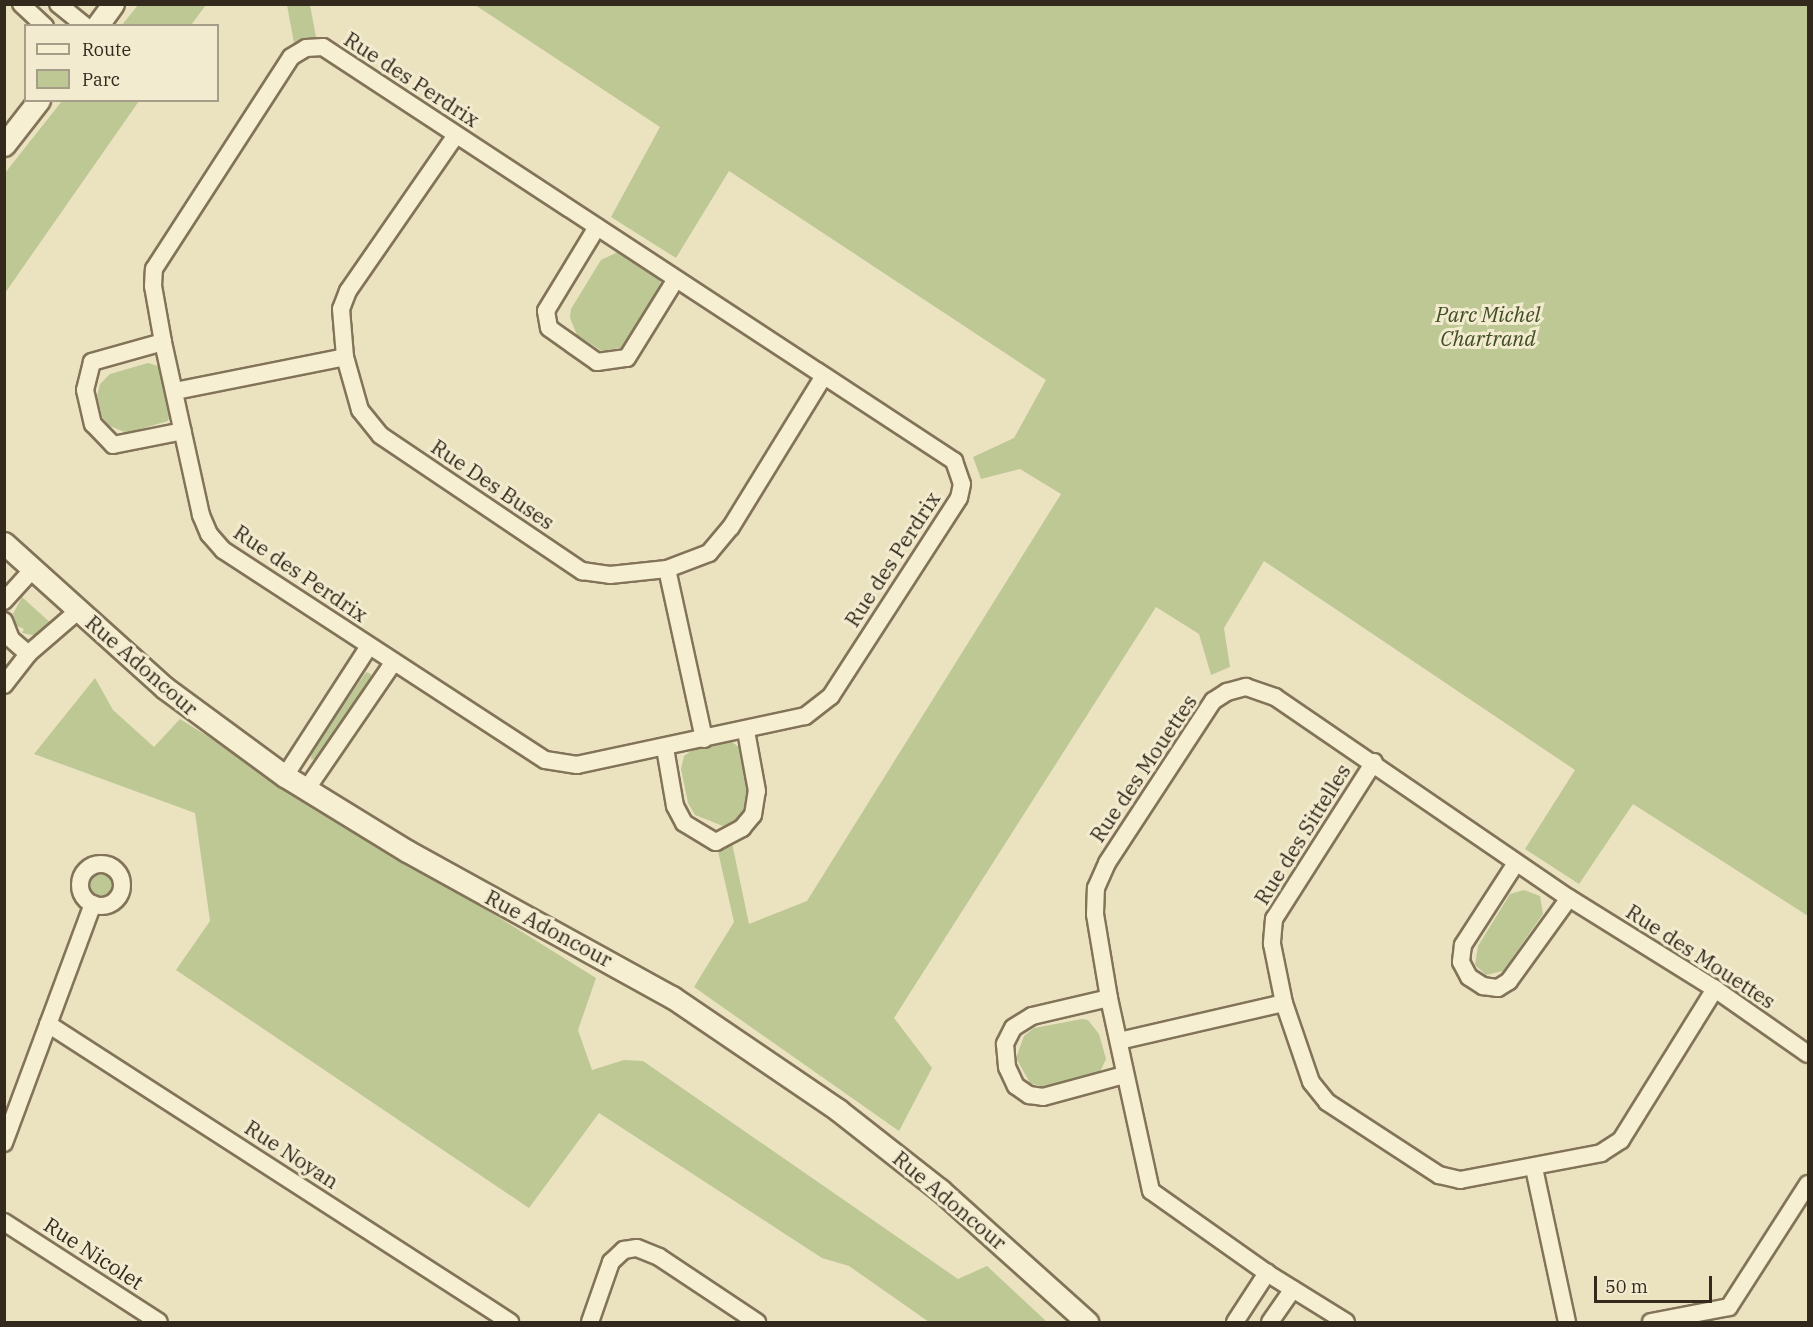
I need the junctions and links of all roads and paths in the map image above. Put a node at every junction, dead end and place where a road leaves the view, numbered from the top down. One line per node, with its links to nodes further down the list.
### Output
1 (21, 4): 4 (street)
2 (58, 4): 5 (street)
3 (113, 4): 6 (street)
4 (43, 24)
5 (83, 24)
6 (98, 24)
7 (37, 102): 9 (street)
8 (456, 135): 10 (street, Rue des Perdrix); 12 (street, Rue des Perdrix); 13 (street, Rue Des Buses)
9 (4, 145)
10 (597, 227): 11 (street, Rue des Perdrix); 11 (street)
11 (676, 279): 14 (street, Rue des Perdrix)
12 (163, 342): 15 (street, Rue des Perdrix); 16 (street)
13 (345, 357): 15 (street); 19 (street, Rue Des Buses)
14 (824, 376): 19 (street, Rue Des Buses); 27 (street, Rue des Perdrix)
15 (175, 392): 16 (street, Rue des Perdrix)
16 (183, 431): 23 (street, Rue des Perdrix)
17 (4, 543): 18 (street, Rue Adoncour)
18 (33, 569): 20 (street); 21 (street, Rue Adoncour)
19 (667, 569): 28 (street)
20 (4, 601)
21 (79, 610): 24 (street); 31 (street, Rue Adoncour)
22 (6, 630): 24 (street)
23 (369, 646): 25 (street, Rue des Perdrix); 31 (street, Rue des Perdrix)
24 (28, 654): 26 (street)
25 (393, 663): 29 (street, Rue des Perdrix); 32 (street)
26 (4, 686)
27 (746, 730): 28 (street, Rue des Perdrix); 29 (street)
28 (704, 739): 29 (street, Rue des Perdrix)
29 (664, 748)
30 (1374, 762): 33 (street, Rue des Mouettes); 37 (street, Rue des Mouettes); 38 (street, Rue des Sittelles)
31 (285, 776): 32 (street, Rue Adoncour)
32 (306, 790): 53 (street, Rue Adoncour)
33 (1516, 863): 34 (street, Rue des Mouettes); 34 (street)
34 (1569, 898): 36 (street, Rue des Mouettes)
35 (93, 904): 39 (street)
36 (1715, 989): 41 (street, Rue des Mouettes); 44 (street, Rue des Sittelles)
37 (1109, 998): 40 (street, Rue des Mouettes); 42 (street)
38 (1284, 1003): 40 (street); 44 (street, Rue des Sittelles)
39 (48, 1024): 43 (street); 50 (street, Rue Noyan)
40 (1119, 1041): 42 (street, Rue des Mouettes)
41 (1809, 1054)
42 (1124, 1075): 47 (street, Rue des Mouettes)
43 (4, 1143)
44 (1534, 1168): 57 (street)
45 (1809, 1184): 58 (street)
46 (4, 1222): 49 (street, Rue Nicolet)
47 (1267, 1273): 48 (street, Rue des Mouettes); 54 (street)
48 (1293, 1289): 55 (street); 56 (street, Rue des Mouettes)
49 (159, 1323)
50 (510, 1323)
51 (590, 1323): 52 (street)
52 (757, 1323)
53 (1087, 1323)
54 (1235, 1323)
55 (1270, 1323)
56 (1346, 1323)
57 (1568, 1323)
58 (1651, 1323)

